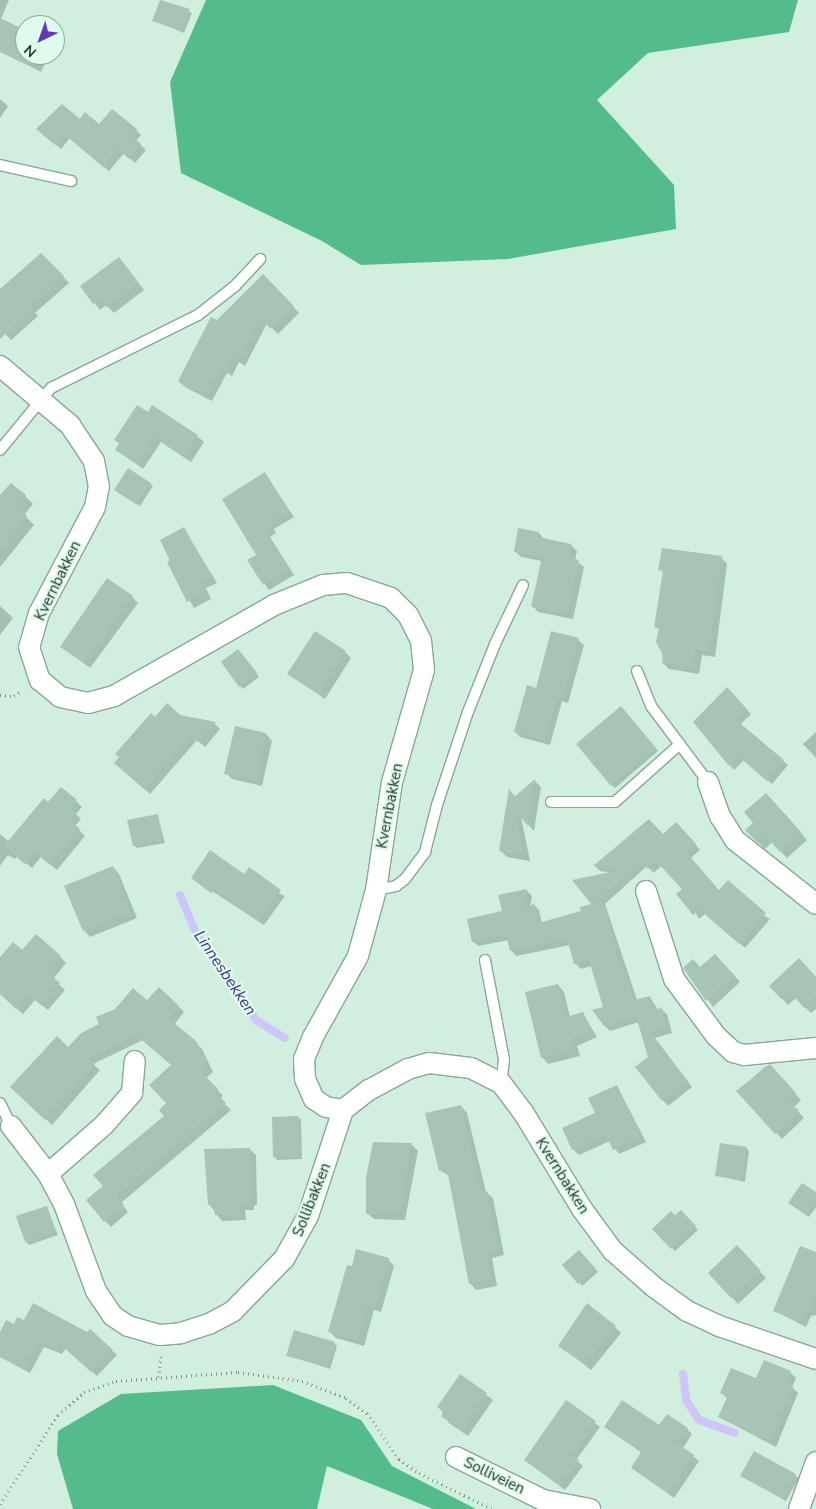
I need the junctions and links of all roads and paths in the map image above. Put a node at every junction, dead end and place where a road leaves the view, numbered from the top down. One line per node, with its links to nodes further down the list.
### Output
1 (0, 165): 2 (lane)
2 (71, 181)
3 (260, 259): 5 (lane)
4 (0, 366): 5 (street, Kvernbakken)
5 (42, 398): 6 (lane); 12 (street, Kvernbakken)
6 (0, 450)
7 (523, 585): 12 (lane)
8 (637, 671): 9 (lane)
9 (680, 744): 10 (lane); 11 (lane)
10 (708, 782): 14 (street)
11 (551, 802)
12 (376, 890): 20 (street, Kvernbakken)
13 (646, 891): 16 (street)
14 (816, 904)
15 (485, 960): 18 (lane)
16 (816, 1048)
17 (135, 1061): 22 (street)
18 (501, 1083): 20 (street, Kvernbakken); 23 (street, Kvernbakken)
19 (0, 1103): 21 (lane, Sollibakken)
20 (343, 1110): 22 (street, Sollibakken)
21 (11, 1126): 22 (street, Sollibakken)
22 (48, 1174)
23 (816, 1359)
24 (456, 1457): 28 (street, Solliveien)
25 (816, 1462): 29 (street)
26 (0, 1504): 27 (path)
27 (492, 1509)
28 (590, 1509)
29 (799, 1509)

